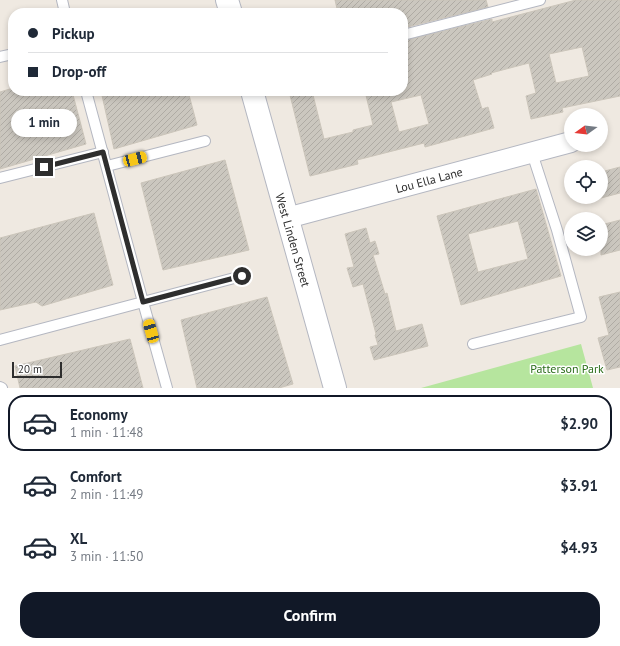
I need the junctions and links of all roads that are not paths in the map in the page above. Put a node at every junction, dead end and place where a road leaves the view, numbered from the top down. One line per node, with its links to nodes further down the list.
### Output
1 (540, 0): 2 (lane)
2 (408, 35)
3 (87, 96): 7 (lane)
4 (253, 96): 11 (street, West Linden Street)
5 (205, 141): 9 (lane)
6 (564, 144): 8 (street, Lou Ella Lane)
7 (103, 152): 9 (lane); 10 (lane)
8 (532, 153): 11 (street, Lou Ella Lane); 15 (lane)
9 (107, 166): 13 (lane)
10 (0, 178)
11 (286, 218): 17 (street, West Linden Street)
12 (242, 276): 13 (lane)
13 (143, 302): 14 (lane); 16 (lane)
14 (0, 340)
15 (473, 344)
16 (167, 388)
17 (335, 388)

